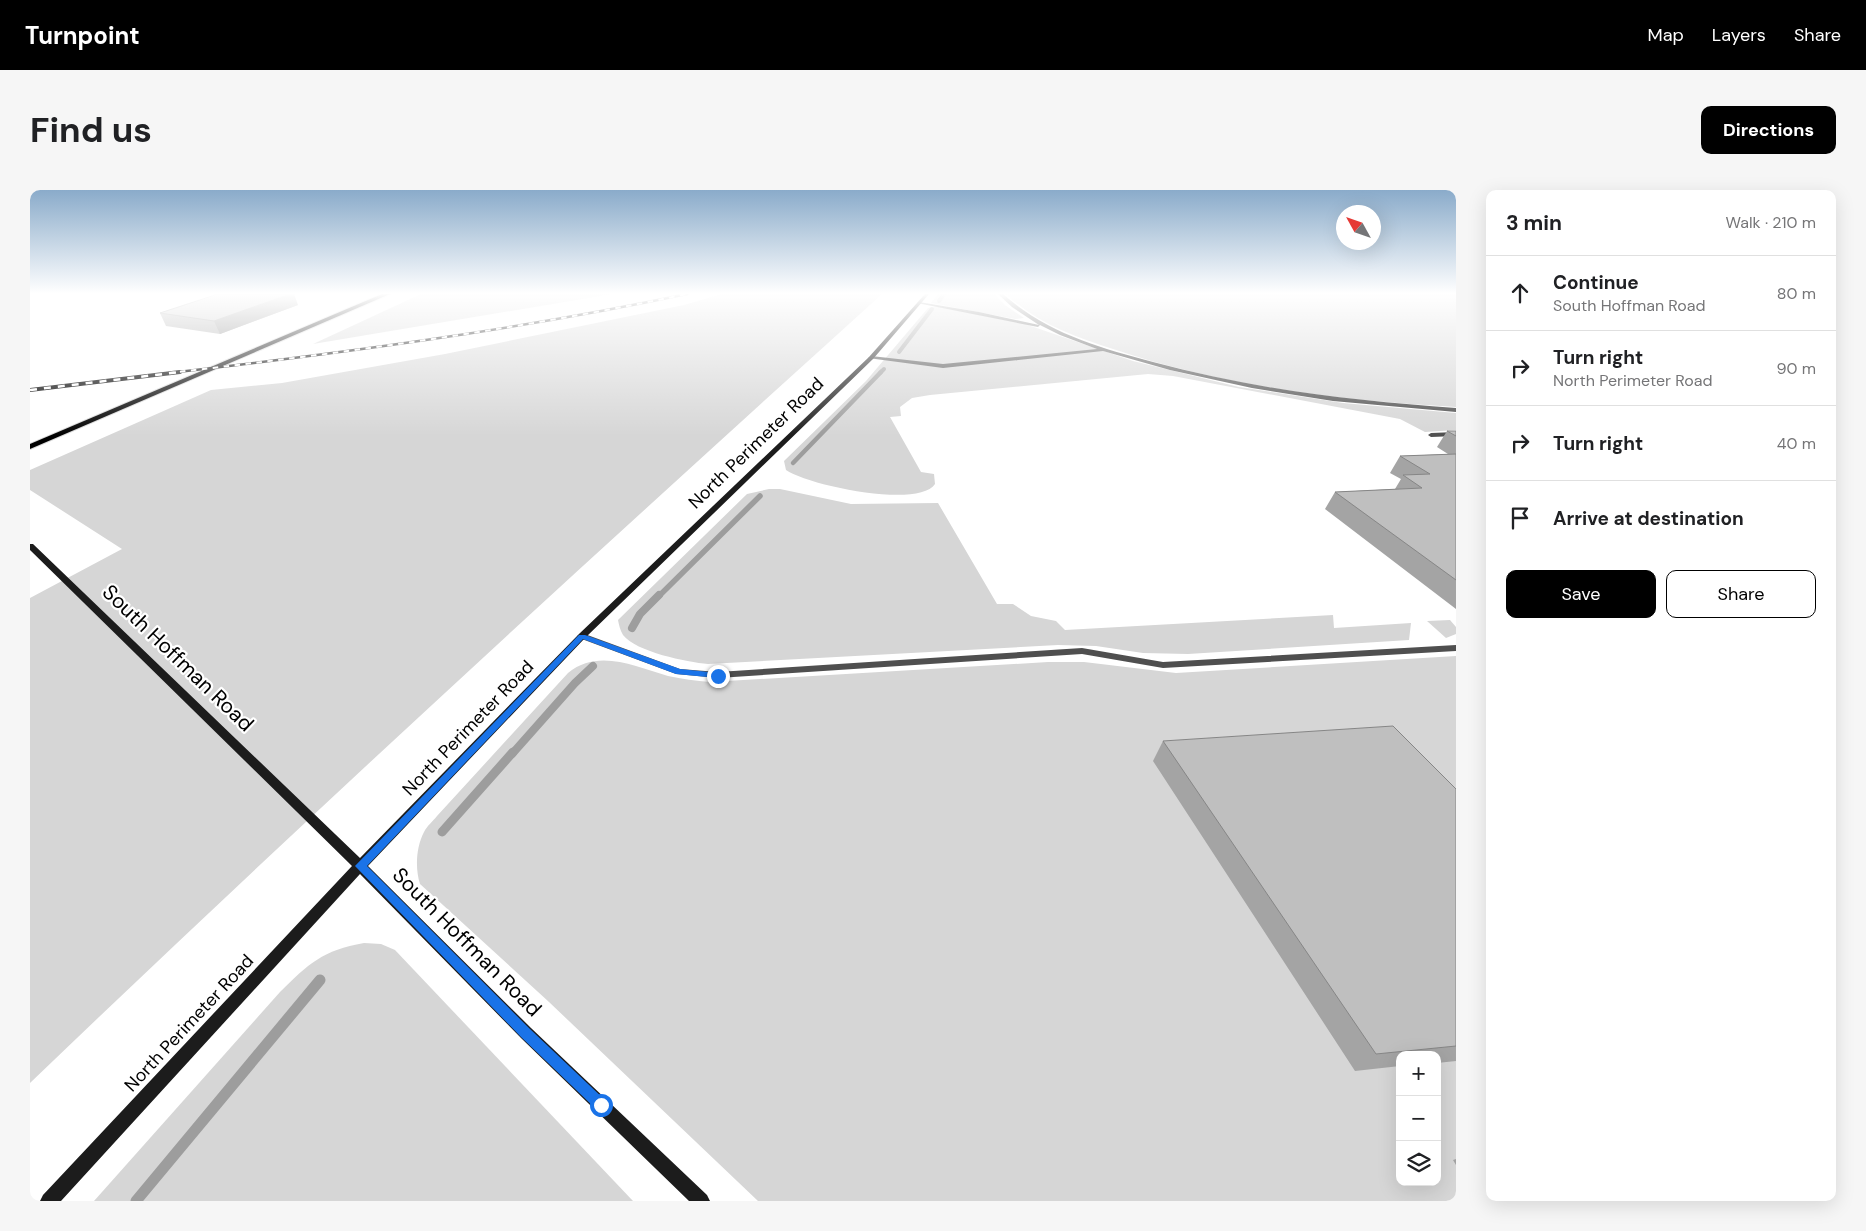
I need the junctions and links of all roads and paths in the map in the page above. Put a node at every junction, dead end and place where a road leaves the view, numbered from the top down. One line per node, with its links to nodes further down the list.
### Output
1 (277, 341): 9 (main road)
2 (886, 341): 5 (street, North Perimeter Road)
3 (1082, 341): 4 (lane)
4 (1106, 350): 5 (lane); 6 (lane)
5 (871, 358): 11 (street, North Perimeter Road)
6 (1456, 410)
7 (1456, 434): 8 (lane)
8 (1431, 435)
9 (30, 447)
10 (30, 546): 13 (street, South Hoffman Road)
11 (582, 636): 12 (lane); 13 (street, North Perimeter Road)
12 (1456, 648)
13 (360, 866): 14 (street, North Perimeter Road); 15 (street, South Hoffman Road)
14 (49, 1201)
15 (701, 1201)

